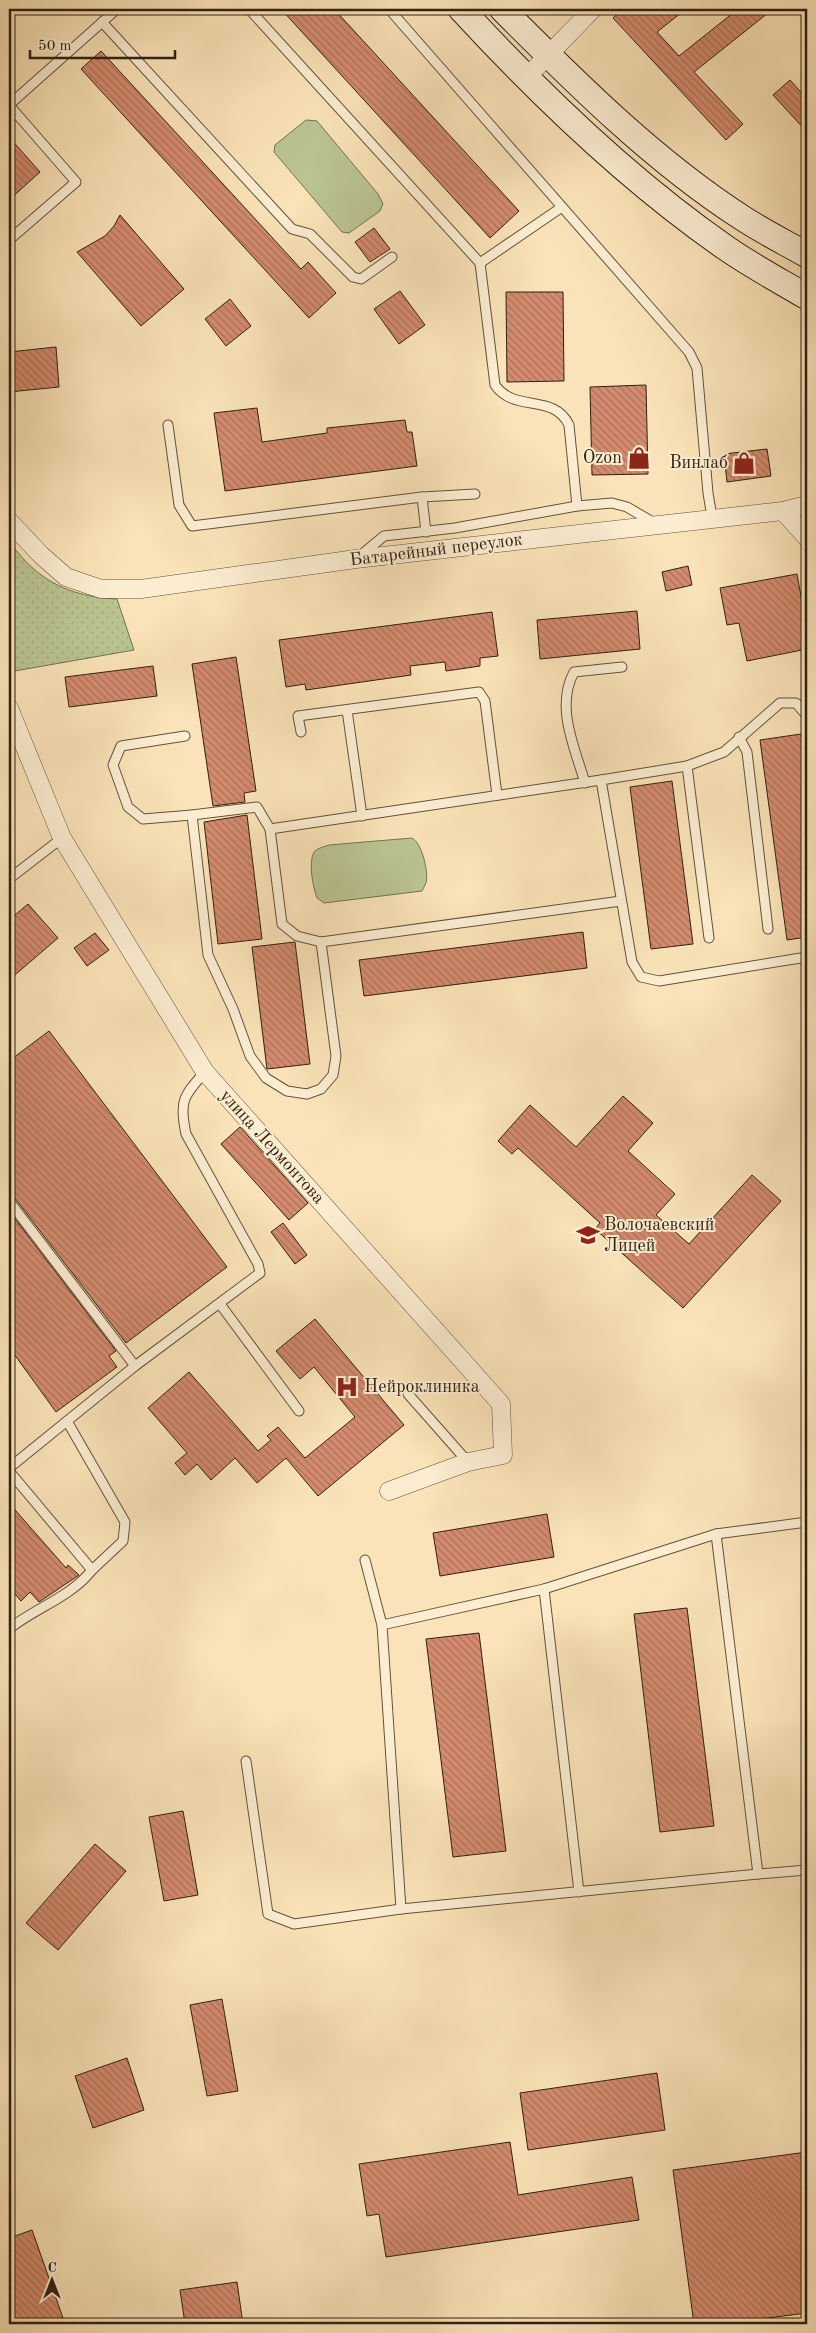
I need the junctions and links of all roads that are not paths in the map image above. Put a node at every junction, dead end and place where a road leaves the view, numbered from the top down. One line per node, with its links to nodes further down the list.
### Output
1 (117, 9): 7 (lane)
2 (249, 9): 15 (lane)
3 (389, 9): 11 (lane)
4 (460, 9): 9 (main road)
5 (502, 9): 8 (main road)
6 (593, 9): 8 (street)
7 (102, 22): 10 (lane); 14 (lane)
8 (549, 55): 9 (street); 13 (main road)
9 (526, 78): 16 (main road)
10 (9, 105): 12 (lane)
11 (562, 207): 15 (lane); 23 (lane)
12 (9, 240)
13 (807, 255)
14 (392, 257)
15 (480, 263): 21 (lane)
16 (807, 297)
17 (168, 425): 19 (lane)
18 (475, 494): 19 (lane)
19 (422, 496): 26 (lane)
20 (807, 505): 22 (street, Батарейный переулок)
21 (576, 506): 25 (lane); 26 (lane)
22 (782, 511): 23 (street, Батарейный переулок); 27 (street)
23 (712, 517): 25 (street, Батарейный переулок)
24 (9, 521): 28 (street, Батарейный переулок)
25 (656, 524): 28 (street, Батарейный переулок)
26 (426, 532): 28 (lane)
27 (807, 538)
28 (356, 559)
29 (622, 667): 38 (lane)
30 (9, 708): 43 (street, улица Лермонтова)
31 (347, 710): 33 (lane); 39 (lane); 41 (lane)
32 (807, 716): 35 (lane)
33 (300, 732)
34 (185, 736): 40 (lane)
35 (739, 737): 36 (lane); 46 (lane)
36 (687, 766): 37 (lane); 47 (lane)
37 (602, 780): 38 (lane); 45 (lane)
38 (585, 783): 39 (lane)
39 (497, 795): 41 (lane)
40 (192, 815): 42 (lane); 48 (lane)
41 (362, 816): 42 (lane)
42 (270, 829): 48 (lane)
43 (62, 838): 44 (lane); 50 (street, улица Лермонтова)
44 (9, 879)
45 (622, 901): 48 (lane); 49 (lane)
46 (768, 929)
47 (709, 938)
48 (321, 942)
49 (807, 957)
50 (205, 1072): 52 (lane); 57 (street, улица Лермонтова)
51 (9, 1201): 53 (lane)
52 (220, 1304): 53 (lane); 55 (lane)
53 (135, 1366): 56 (lane)
54 (408, 1394): 57 (lane)
55 (299, 1411)
56 (66, 1422): 58 (lane); 63 (lane)
57 (468, 1462): 59 (street, улица Лермонтова)
58 (9, 1470): 63 (lane)
59 (389, 1491)
60 (807, 1522): 61 (lane)
61 (716, 1534): 64 (lane); 69 (lane)
62 (365, 1560): 65 (lane)
63 (92, 1570): 66 (lane)
64 (544, 1589): 65 (lane); 70 (lane)
65 (382, 1625): 71 (lane)
66 (9, 1629)
67 (246, 1761): 71 (lane)
68 (807, 1870): 69 (lane)
69 (758, 1874): 70 (lane)
70 (579, 1892): 71 (lane)
71 (402, 1909)

